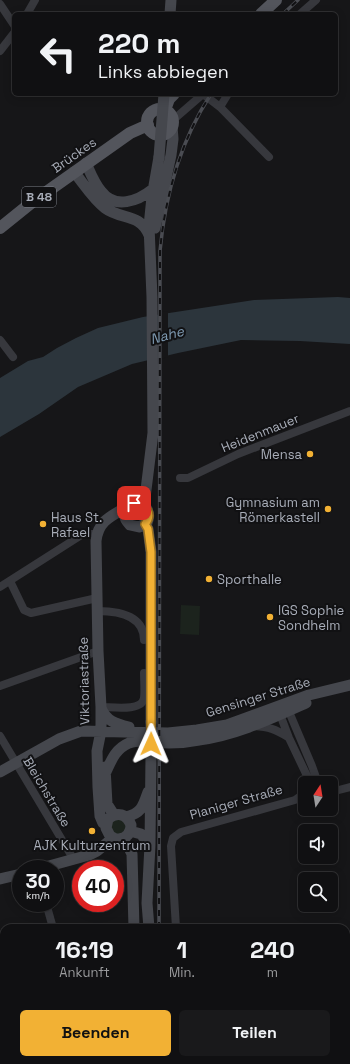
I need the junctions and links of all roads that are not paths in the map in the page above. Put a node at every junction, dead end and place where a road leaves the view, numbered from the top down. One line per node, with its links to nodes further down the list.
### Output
1 (35, 0): 6 (street)
2 (171, 0): 7 (street)
3 (276, 0): 8 (main road)
4 (316, 0): 9 (street)
5 (0, 4): 10 (street)
6 (27, 12)
7 (170, 12)
8 (263, 12)
9 (302, 12)
10 (12, 22)
11 (12, 35): 12 (street)
12 (0, 51)
13 (164, 96): 25 (street, bridge)
14 (172, 96): 19 (main road)
15 (201, 96): 20 (street)
16 (206, 96): 18 (street)
17 (227, 96): 18 (street)
18 (220, 107): 22 (street)
19 (165, 110): 20 (main road); 21 (main road)
20 (172, 123): 21 (main road); 27 (street)
21 (148, 125): 23 (main road, Brückes / B 48)
22 (269, 157)
23 (86, 163): 24 (main road, Brückes / B 48); 25 (street)
24 (74, 172): 26 (main road, Brückes / B 48); 27 (street)
25 (154, 189): 27 (street)
26 (0, 228)
27 (150, 237): 32 (street)
28 (0, 340): 29 (street)
29 (13, 358)
30 (350, 411): 31 (street, Heidenmauer)
31 (180, 478)
32 (136, 505): 33 (street); 33 (street); 34 (street)
33 (136, 525): 34 (street); 47 (street)
34 (99, 529): 35 (street); 37 (street, Viktoriastraße)
35 (10, 581): 36 (street); 37 (street)
36 (0, 587)
37 (97, 598): 38 (street, Viktoriastraße)
38 (97, 611): 39 (street); 40 (street, Viktoriastraße)
39 (144, 640)
40 (98, 651): 43 (street); 44 (street, Viktoriastraße)
41 (144, 673): 44 (street)
42 (350, 685): 45 (street, Gensinger Straße)
43 (0, 686)
44 (101, 707): 47 (street); 48 (street); 49 (street, Viktoriastraße)
45 (283, 709): 46 (street, Gensinger Straße); 47 (street, Gensinger Straße); 51 (street, Planiger Straße); 56 (street, Planiger Straße)
46 (251, 726): 51 (street); 54 (street, Gensinger Straße)
47 (152, 728): 49 (street, Gensinger Straße); 57 (street, bridge)
48 (81, 731): 49 (street, Viktoriastraße); 52 (street, Viktoriastraße)
49 (100, 731): 54 (street); 63 (street)
50 (0, 736): 52 (street, Bleichstraße)
51 (288, 738): 55 (street, Planiger Straße)
52 (16, 763): 53 (street, Viktoriastraße); 66 (street, Bleichstraße)
53 (0, 772)
54 (105, 774): 61 (street)
55 (308, 776)
56 (311, 776)
57 (151, 784): 62 (street); 65 (street)
58 (350, 787): 59 (street)
59 (338, 790)
60 (298, 798): 73 (street, Planiger Straße)
61 (114, 815): 62 (street); 63 (street)
62 (126, 817): 64 (street)
63 (106, 825): 64 (street)
64 (123, 836): 65 (street); 66 (street); 71 (street)
65 (150, 849): 72 (street)
66 (74, 860)
67 (12, 876): 68 (street)
68 (0, 879)
69 (49, 912): 70 (street)
70 (52, 924)
71 (134, 924)
72 (149, 924)
73 (176, 924)

